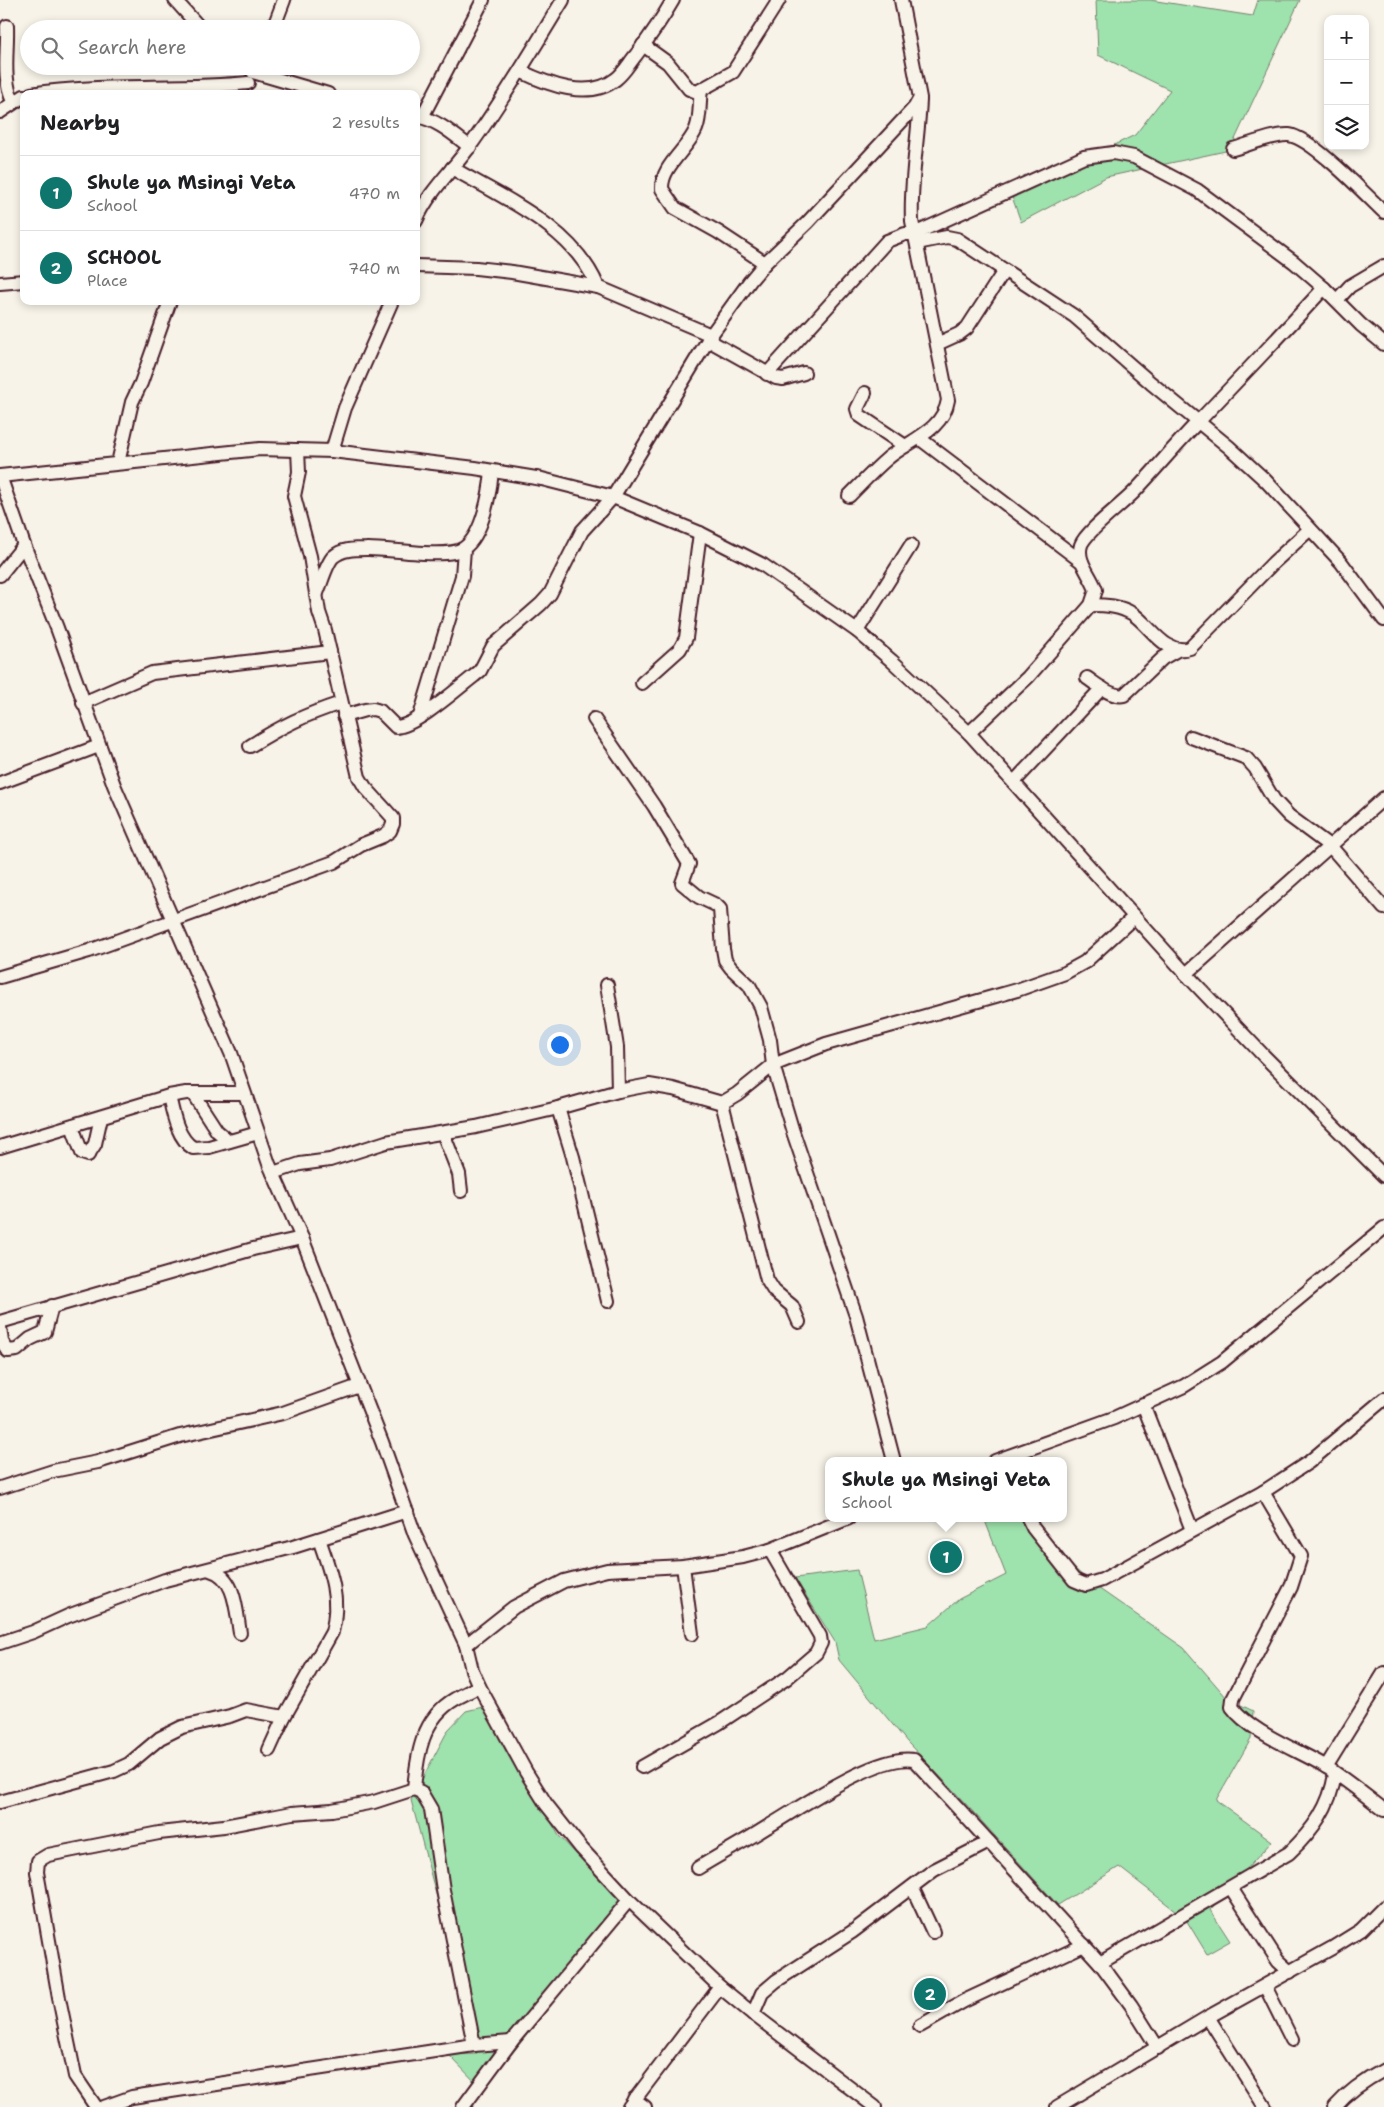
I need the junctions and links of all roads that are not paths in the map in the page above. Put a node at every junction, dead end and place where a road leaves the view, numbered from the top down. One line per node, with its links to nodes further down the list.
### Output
1 (175, 0): 8 (street)
2 (284, 0): 9 (street)
3 (483, 0): 20 (street)
4 (563, 0): 12 (street)
5 (673, 0): 11 (street)
6 (779, 0): 16 (street)
7 (901, 0): 18 (street)
8 (193, 20)
9 (276, 20)
10 (7, 26): 17 (street)
11 (643, 46): 12 (street); 16 (street)
12 (520, 71): 22 (street)
13 (251, 79): 14 (street); 15 (street)
14 (75, 90)
15 (307, 90)
16 (701, 90): 28 (street)
17 (19, 98): 19 (street)
18 (920, 98): 27 (street); 28 (street)
19 (0, 112)
20 (420, 115)
21 (420, 117): 22 (street)
22 (470, 146): 24 (street)
23 (1233, 149): 25 (street)
24 (452, 168): 26 (street); 34 (street)
25 (1384, 212)
26 (420, 214)
27 (916, 238): 31 (street); 35 (street); 40 (street); 43 (street)
28 (765, 263): 39 (street)
29 (420, 266): 34 (street)
30 (1384, 266): 36 (street)
31 (1004, 271): 40 (street); 45 (street)
32 (20, 282): 33 (street)
33 (0, 283)
34 (598, 287): 39 (street)
35 (1324, 288): 36 (street); 45 (street)
36 (1337, 300): 41 (street)
37 (169, 305): 50 (street)
38 (390, 305): 49 (street)
39 (709, 338): 43 (street); 54 (street)
40 (937, 344): 46 (street)
41 (1384, 344)
42 (804, 373): 43 (street)
43 (767, 374)
44 (865, 393): 47 (street)
45 (1198, 422): 55 (street); 60 (street)
46 (919, 438): 47 (street); 60 (street)
47 (905, 446): 53 (street)
48 (298, 450): 49 (street); 50 (street); 62 (street)
49 (332, 451): 51 (street)
50 (118, 462): 52 (street)
51 (492, 471): 54 (street); 59 (street)
52 (0, 476): 57 (street)
53 (849, 496)
54 (613, 497): 56 (street); 75 (street)
55 (1310, 529): 63 (street); 67 (street)
56 (700, 534): 66 (street); 70 (street)
57 (24, 545): 61 (street); 72 (street)
58 (911, 545): 66 (street)
59 (464, 549): 62 (street); 75 (street)
60 (1082, 562): 64 (street)
61 (0, 574)
62 (316, 595): 68 (street)
63 (1379, 604): 65 (street)
64 (1091, 605): 67 (street); 77 (street)
65 (1384, 620)
66 (857, 631): 77 (street)
67 (1179, 650): 71 (street)
68 (330, 652): 72 (street); 73 (street)
69 (1087, 678): 71 (street)
70 (642, 683)
71 (1102, 688): 81 (street)
72 (83, 703): 79 (street)
73 (341, 703): 74 (street); 80 (street)
74 (344, 716): 75 (street); 87 (street)
75 (420, 716)
76 (594, 719): 91 (street)
77 (969, 733): 81 (street)
78 (1191, 737): 84 (street)
79 (99, 746): 82 (street); 87 (street)
80 (250, 746)
81 (1014, 782): 86 (street)
82 (0, 783)
83 (1384, 798): 84 (street)
84 (1331, 847): 85 (street); 88 (street)
85 (1384, 908)
86 (1134, 917): 88 (street); 91 (street)
87 (173, 922): 89 (street); 94 (street)
88 (1186, 974): 105 (street)
89 (0, 976)
90 (607, 985): 92 (street)
91 (772, 1065): 96 (street); 117 (street)
92 (618, 1091): 96 (street); 97 (street)
93 (193, 1094): 94 (street); 95 (street); 102 (street)
94 (244, 1094): 100 (street)
95 (169, 1096): 98 (street); 102 (street)
96 (722, 1103): 112 (street)
97 (558, 1108): 101 (street); 109 (street)
98 (101, 1117): 99 (street); 99 (street)
99 (72, 1126): 103 (street)
100 (258, 1133): 102 (street); 104 (street)
101 (443, 1133): 104 (street); 106 (street)
102 (229, 1141)
103 (0, 1147)
104 (273, 1172): 108 (street)
105 (1384, 1176)
106 (461, 1191)
107 (1384, 1228): 116 (street)
108 (302, 1238): 110 (street); 114 (street)
109 (608, 1301)
110 (52, 1306): 111 (street); 113 (street)
111 (0, 1322)
112 (799, 1322)
113 (0, 1327)
114 (359, 1386): 119 (street); 121 (street)
115 (1384, 1399): 120 (street)
116 (1143, 1404): 118 (street); 124 (street)
117 (893, 1457)
118 (1013, 1457)
119 (0, 1488)
120 (1263, 1492): 124 (street); 140 (street)
121 (407, 1510): 125 (street); 134 (street)
122 (839, 1522): 126 (street)
123 (1030, 1522): 124 (street)
124 (1192, 1530)
125 (319, 1539): 127 (street); 137 (street)
126 (770, 1550): 128 (street); 139 (street)
127 (238, 1562): 129 (street); 130 (street)
128 (683, 1566): 132 (street); 134 (street)
129 (210, 1570): 130 (street); 133 (street)
130 (231, 1587): 131 (street)
131 (240, 1633)
132 (692, 1634)
133 (0, 1643)
134 (466, 1645): 136 (street)
135 (1384, 1673): 140 (street)
136 (479, 1686): 141 (street); 148 (street)
137 (284, 1717): 138 (street); 142 (street)
138 (269, 1750)
139 (642, 1767)
140 (1330, 1770): 143 (street); 147 (street)
141 (414, 1789): 161 (street); 165 (street)
142 (0, 1802)
143 (1384, 1810)
144 (988, 1842): 145 (street); 146 (street); 151 (street)
145 (698, 1868)
146 (912, 1886): 150 (street); 156 (street)
147 (1231, 1888): 152 (street); 153 (street)
148 (629, 1900): 155 (street); 160 (street)
149 (1384, 1907): 153 (street)
150 (933, 1932)
151 (1084, 1945): 152 (street); 158 (street)
152 (1100, 1963): 162 (street)
153 (1290, 1972): 154 (street)
154 (1265, 1986): 157 (street); 159 (street)
155 (720, 1987): 156 (street); 164 (street)
156 (753, 2014): 169 (street)
157 (1208, 2017): 162 (street); 171 (street)
158 (920, 2026)
159 (1292, 2040)
160 (511, 2042): 161 (street); 167 (street)
161 (474, 2045): 166 (street)
162 (1158, 2048): 170 (street)
163 (1384, 2070): 172 (street)
164 (631, 2103): 168 (street)
165 (96, 2107)
166 (104, 2107)
167 (463, 2107)
168 (645, 2107)
169 (875, 2107)
170 (1057, 2107)
171 (1265, 2107)
172 (1335, 2107)

